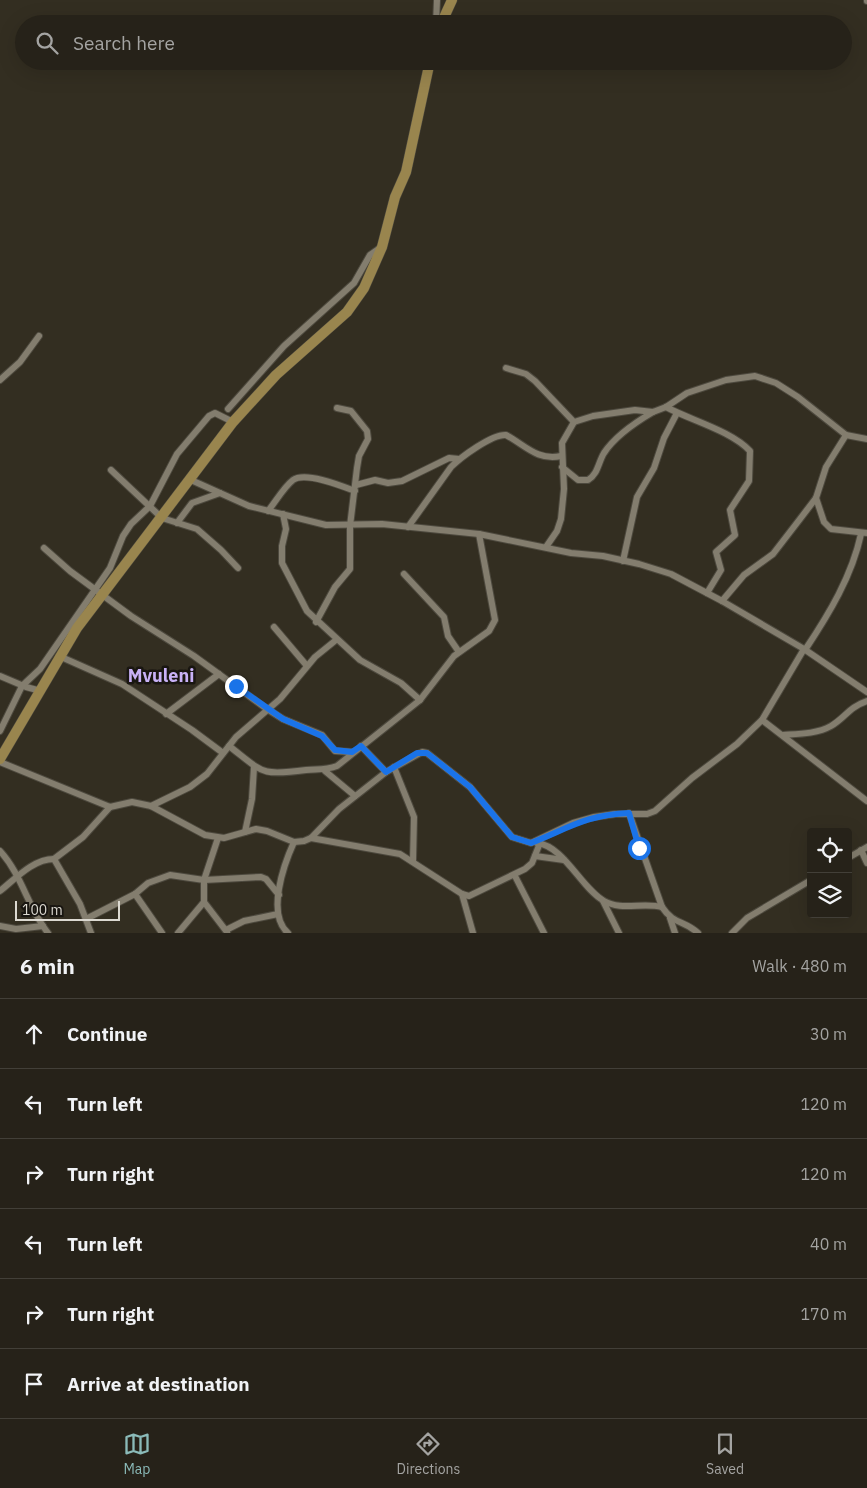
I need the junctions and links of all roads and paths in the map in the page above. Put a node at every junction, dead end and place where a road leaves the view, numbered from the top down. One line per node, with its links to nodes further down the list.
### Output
1 (437, 0): 3 (street)
2 (452, 0): 4 (main road)
3 (436, 15)
4 (445, 15)
5 (428, 70): 6 (main road)
6 (382, 247): 12 (street); 16 (main road)
7 (39, 336): 9 (street)
8 (506, 368): 17 (street)
9 (0, 380)
10 (666, 407): 13 (street); 15 (street); 18 (street)
11 (337, 408): 25 (street)
12 (228, 409): 14 (street); 16 (street)
13 (653, 412): 17 (street); 22 (street)
14 (215, 413): 16 (street); 28 (street)
15 (677, 413): 39 (street); 43 (street)
16 (230, 420): 24 (main road)
17 (574, 422): 20 (street)
18 (846, 435): 19 (street); 27 (street)
19 (865, 437)
20 (561, 456): 21 (street); 22 (street)
21 (459, 459): 25 (street); 34 (street)
22 (562, 467): 37 (street)
23 (111, 470): 28 (street)
24 (191, 480): 26 (street); 31 (main road)
25 (356, 488): 29 (street); 33 (street)
26 (220, 493): 29 (street); 32 (street)
27 (816, 498): 35 (street); 44 (street)
28 (150, 506): 31 (street); 42 (street)
29 (268, 511): 30 (street)
30 (283, 514): 33 (street); 45 (street)
31 (162, 518): 32 (street); 42 (main road)
32 (177, 523): 40 (street)
33 (350, 526): 34 (street); 45 (street)
34 (408, 527): 36 (street)
35 (864, 533): 49 (street)
36 (479, 534): 37 (street); 50 (street)
37 (546, 547): 39 (street)
38 (44, 548): 42 (street)
39 (623, 561): 43 (street)
40 (238, 568)
41 (404, 574): 50 (street)
42 (98, 592): 46 (main road); 53 (street)
43 (708, 593): 44 (street)
44 (722, 601): 49 (street)
45 (316, 622): 48 (street)
46 (75, 624): 51 (main road); 55 (street)
47 (274, 627): 52 (street)
48 (336, 640): 52 (street); 58 (street)
49 (805, 650): 57 (street); 62 (street)
50 (459, 652): 58 (street)
51 (59, 656): 56 (main road); 61 (street)
52 (307, 666): 60 (street)
53 (219, 674): 60 (street); 61 (street)
54 (0, 676): 55 (street)
55 (22, 686): 56 (street); 63 (street)
56 (41, 691): 69 (main road)
57 (867, 692)
58 (420, 700): 66 (street)
59 (867, 701): 64 (street)
60 (267, 709): 65 (street); 67 (street)
61 (166, 714): 68 (street)
62 (762, 720): 64 (street); 80 (street)
63 (0, 731)
64 (782, 735): 77 (street)
65 (229, 746): 68 (street); 71 (street)
66 (361, 746): 67 (street); 74 (street)
67 (352, 752): 70 (street)
68 (223, 753): 78 (street)
69 (0, 761): 79 (street)
70 (337, 766): 73 (street); 75 (street)
71 (254, 767): 73 (street); 81 (street)
72 (394, 767): 74 (street); 85 (street); 93 (street)
73 (325, 771): 75 (street)
74 (386, 772): 76 (street)
75 (339, 781): 76 (street)
76 (355, 796): 83 (street)
77 (867, 800)
78 (151, 806): 79 (street); 82 (street)
79 (110, 807): 91 (street)
80 (629, 813): 85 (street); 105 (street)
81 (244, 832): 82 (street); 84 (street)
82 (218, 838): 97 (street)
83 (311, 838): 84 (street); 93 (street)
84 (294, 842): 102 (street)
85 (531, 843): 86 (street)
86 (540, 843): 89 (street); 92 (street)
87 (864, 848): 90 (street); 94 (street)
88 (0, 851): 95 (street)
89 (535, 856): 92 (street); 96 (street)
90 (852, 856)
91 (54, 859): 95 (street); 108 (street)
92 (564, 860): 103 (street)
93 (413, 861): 101 (street)
94 (867, 863)
95 (18, 875): 99 (street); 110 (street)
96 (515, 876): 101 (street); 118 (street)
97 (204, 880): 100 (street); 102 (street); 104 (street)
98 (807, 882): 122 (street)
99 (0, 891)
100 (135, 894): 108 (street); 114 (street)
101 (462, 894): 117 (street)
102 (279, 895): 106 (street)
103 (603, 900): 105 (street); 119 (street)
104 (204, 902): 111 (street); 115 (street)
105 (662, 907): 107 (street)
106 (278, 914): 111 (street); 116 (street)
107 (670, 918): 120 (street); 121 (street)
108 (86, 919): 113 (street)
109 (0, 926): 110 (street)
110 (43, 926): 112 (street)
111 (227, 931)
112 (48, 933)
113 (91, 933)
114 (162, 933)
115 (178, 933)
116 (288, 933)
117 (472, 933)
118 (544, 933)
119 (619, 933)
120 (675, 933)
121 (698, 933)
122 (732, 933): 123 (street)
123 (737, 933)

